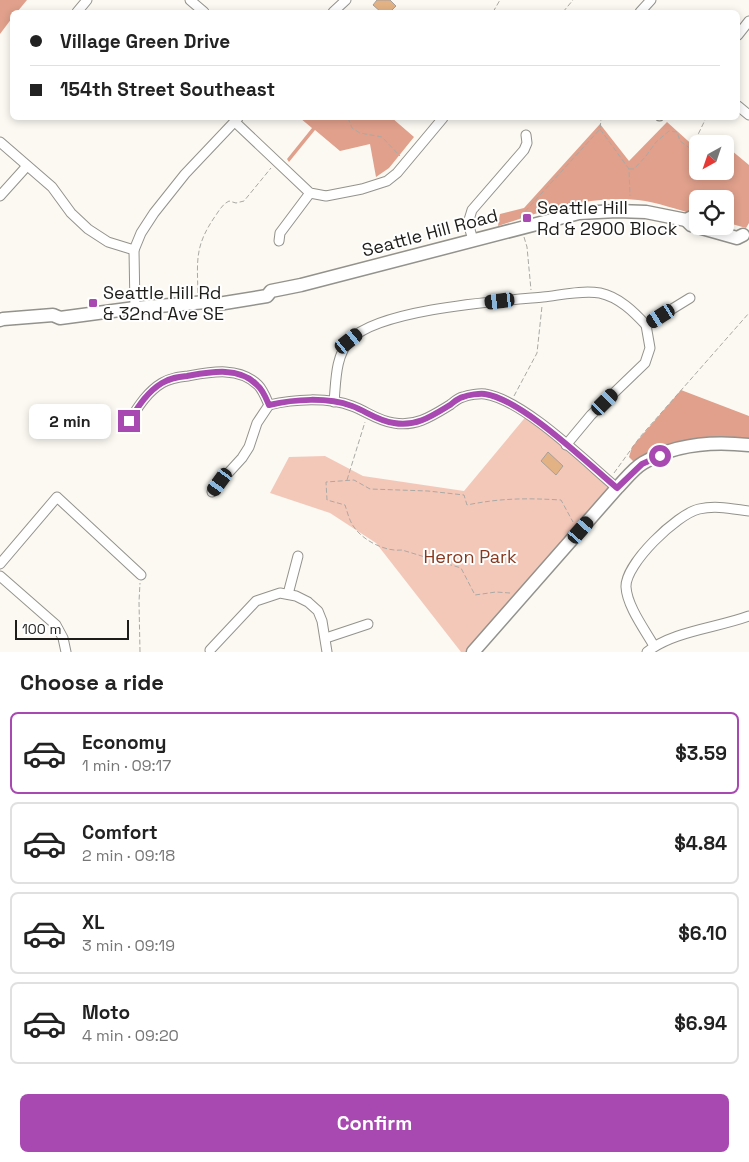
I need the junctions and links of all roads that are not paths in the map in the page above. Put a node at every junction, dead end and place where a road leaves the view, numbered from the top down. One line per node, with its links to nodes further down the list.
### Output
1 (87, 0): 3 (street)
2 (651, 0): 4 (street)
3 (79, 10)
4 (642, 10)
5 (749, 22): 6 (street)
6 (740, 33)
7 (236, 120): 12 (street); 20 (street)
8 (441, 120): 12 (street)
9 (526, 135): 18 (street)
10 (0, 142): 11 (street)
11 (27, 166): 13 (street); 20 (street)
12 (310, 193): 19 (street)
13 (0, 196)
14 (689, 219): 18 (main road, Seattle Hill Road)
15 (734, 229): 17 (main road, Seattle Hill Road)
16 (726, 235): 17 (main road, Seattle Hill Road)
17 (746, 236)
18 (473, 240): 22 (main road, Seattle Hill Road)
19 (279, 242)
20 (134, 250): 22 (street)
21 (690, 298): 24 (street)
22 (136, 308): 23 (main road, Seattle Hill Road)
23 (0, 322)
24 (646, 325): 25 (street); 28 (street)
25 (334, 402): 26 (street); 28 (street)
26 (269, 405): 27 (street); 31 (street)
27 (129, 421)
28 (566, 445): 30 (street)
29 (749, 445): 30 (main road)
30 (617, 488): 45 (main road)
31 (212, 492)
32 (749, 512): 41 (street)
33 (298, 556): 37 (street)
34 (0, 564): 35 (street)
35 (141, 575)
36 (0, 576): 43 (street)
37 (288, 594): 40 (street); 42 (street)
38 (749, 616): 41 (street)
39 (368, 624): 40 (street)
40 (326, 638): 44 (street)
41 (650, 649)
42 (210, 650)
43 (66, 652)
44 (328, 652)
45 (473, 652)

